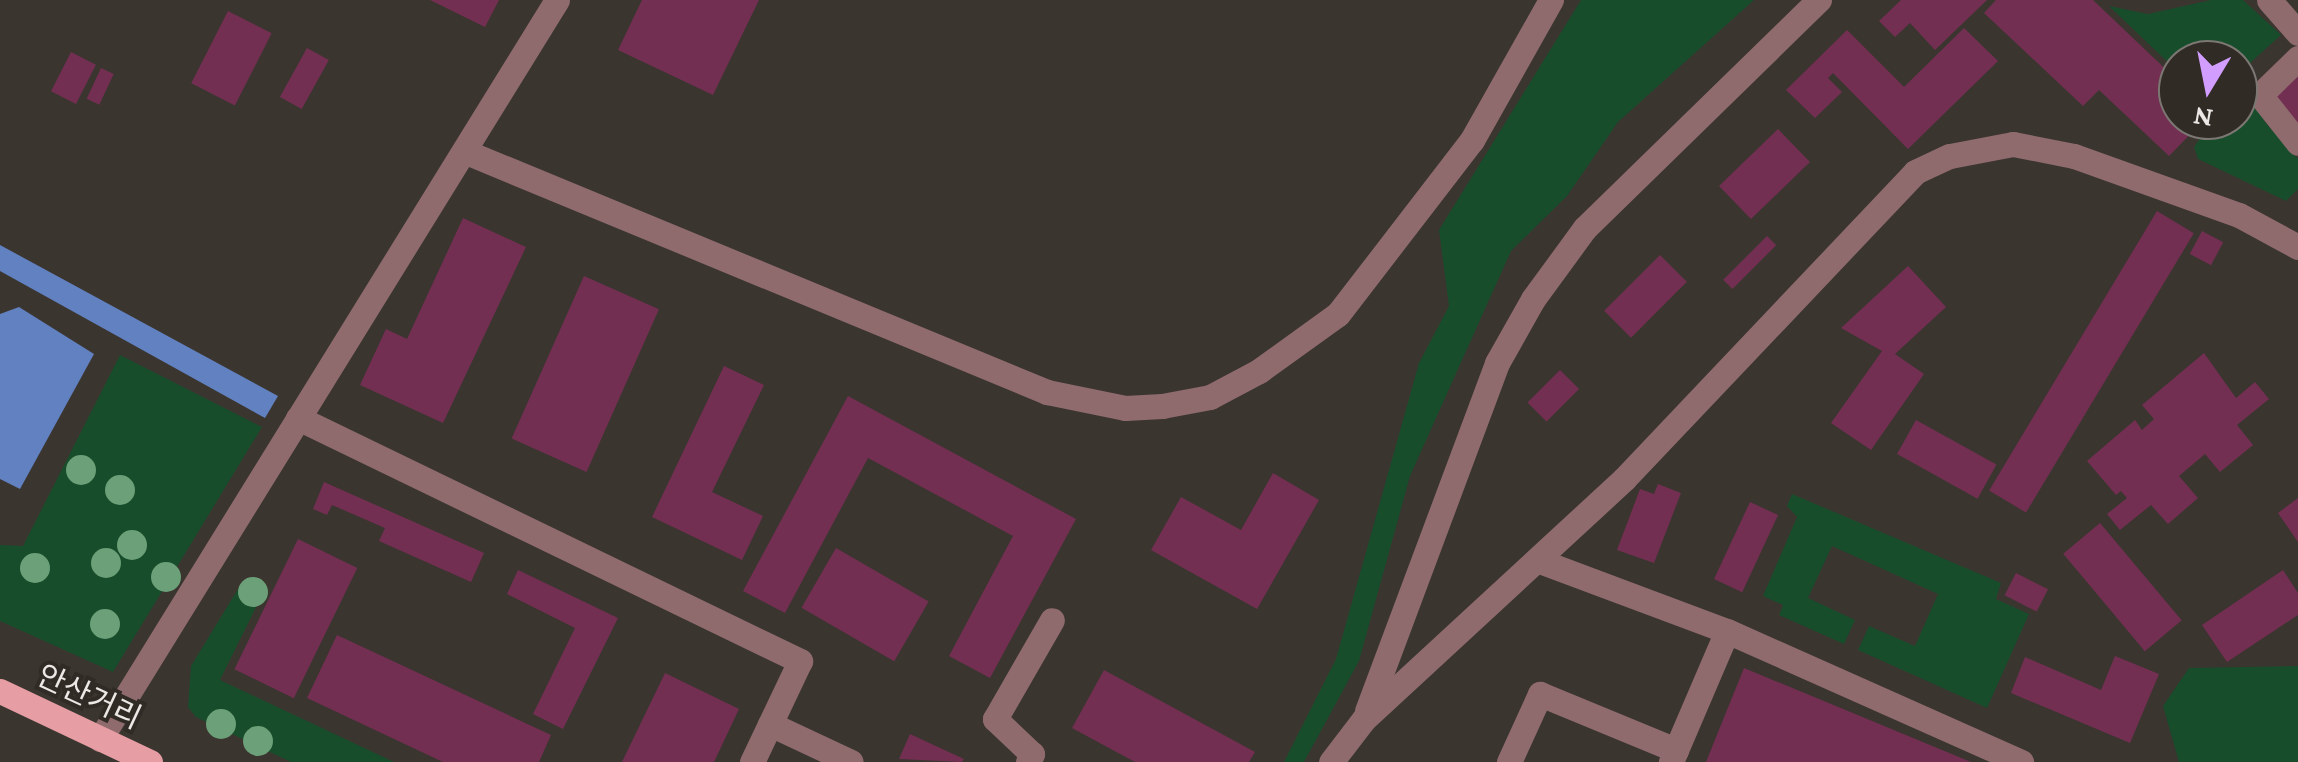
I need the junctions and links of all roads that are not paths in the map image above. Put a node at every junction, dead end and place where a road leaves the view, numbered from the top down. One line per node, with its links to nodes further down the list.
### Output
1 (557, 0): 8 (street)
2 (1551, 0): 8 (street)
3 (1819, 0): 15 (street)
4 (2269, 0): 5 (street)
5 (2298, 33)
6 (2298, 58): 7 (street)
7 (2298, 143)
8 (466, 152): 10 (street)
9 (2294, 239): 11 (street)
10 (298, 418): 16 (street); 17 (street)
11 (1537, 560): 13 (street); 15 (street)
12 (1052, 620): 22 (street)
13 (1727, 632): 18 (street); 25 (street)
14 (0, 691): 17 (main road, 안산거리)
15 (1364, 719): 23 (street)
16 (770, 724): 20 (street); 21 (street)
17 (100, 739): 19 (main road, 안산거리)
18 (1673, 756): 24 (street)
19 (150, 762)
20 (752, 762)
21 (850, 762)
22 (1028, 762)
23 (1331, 762)
24 (1509, 762)
25 (2021, 762)

